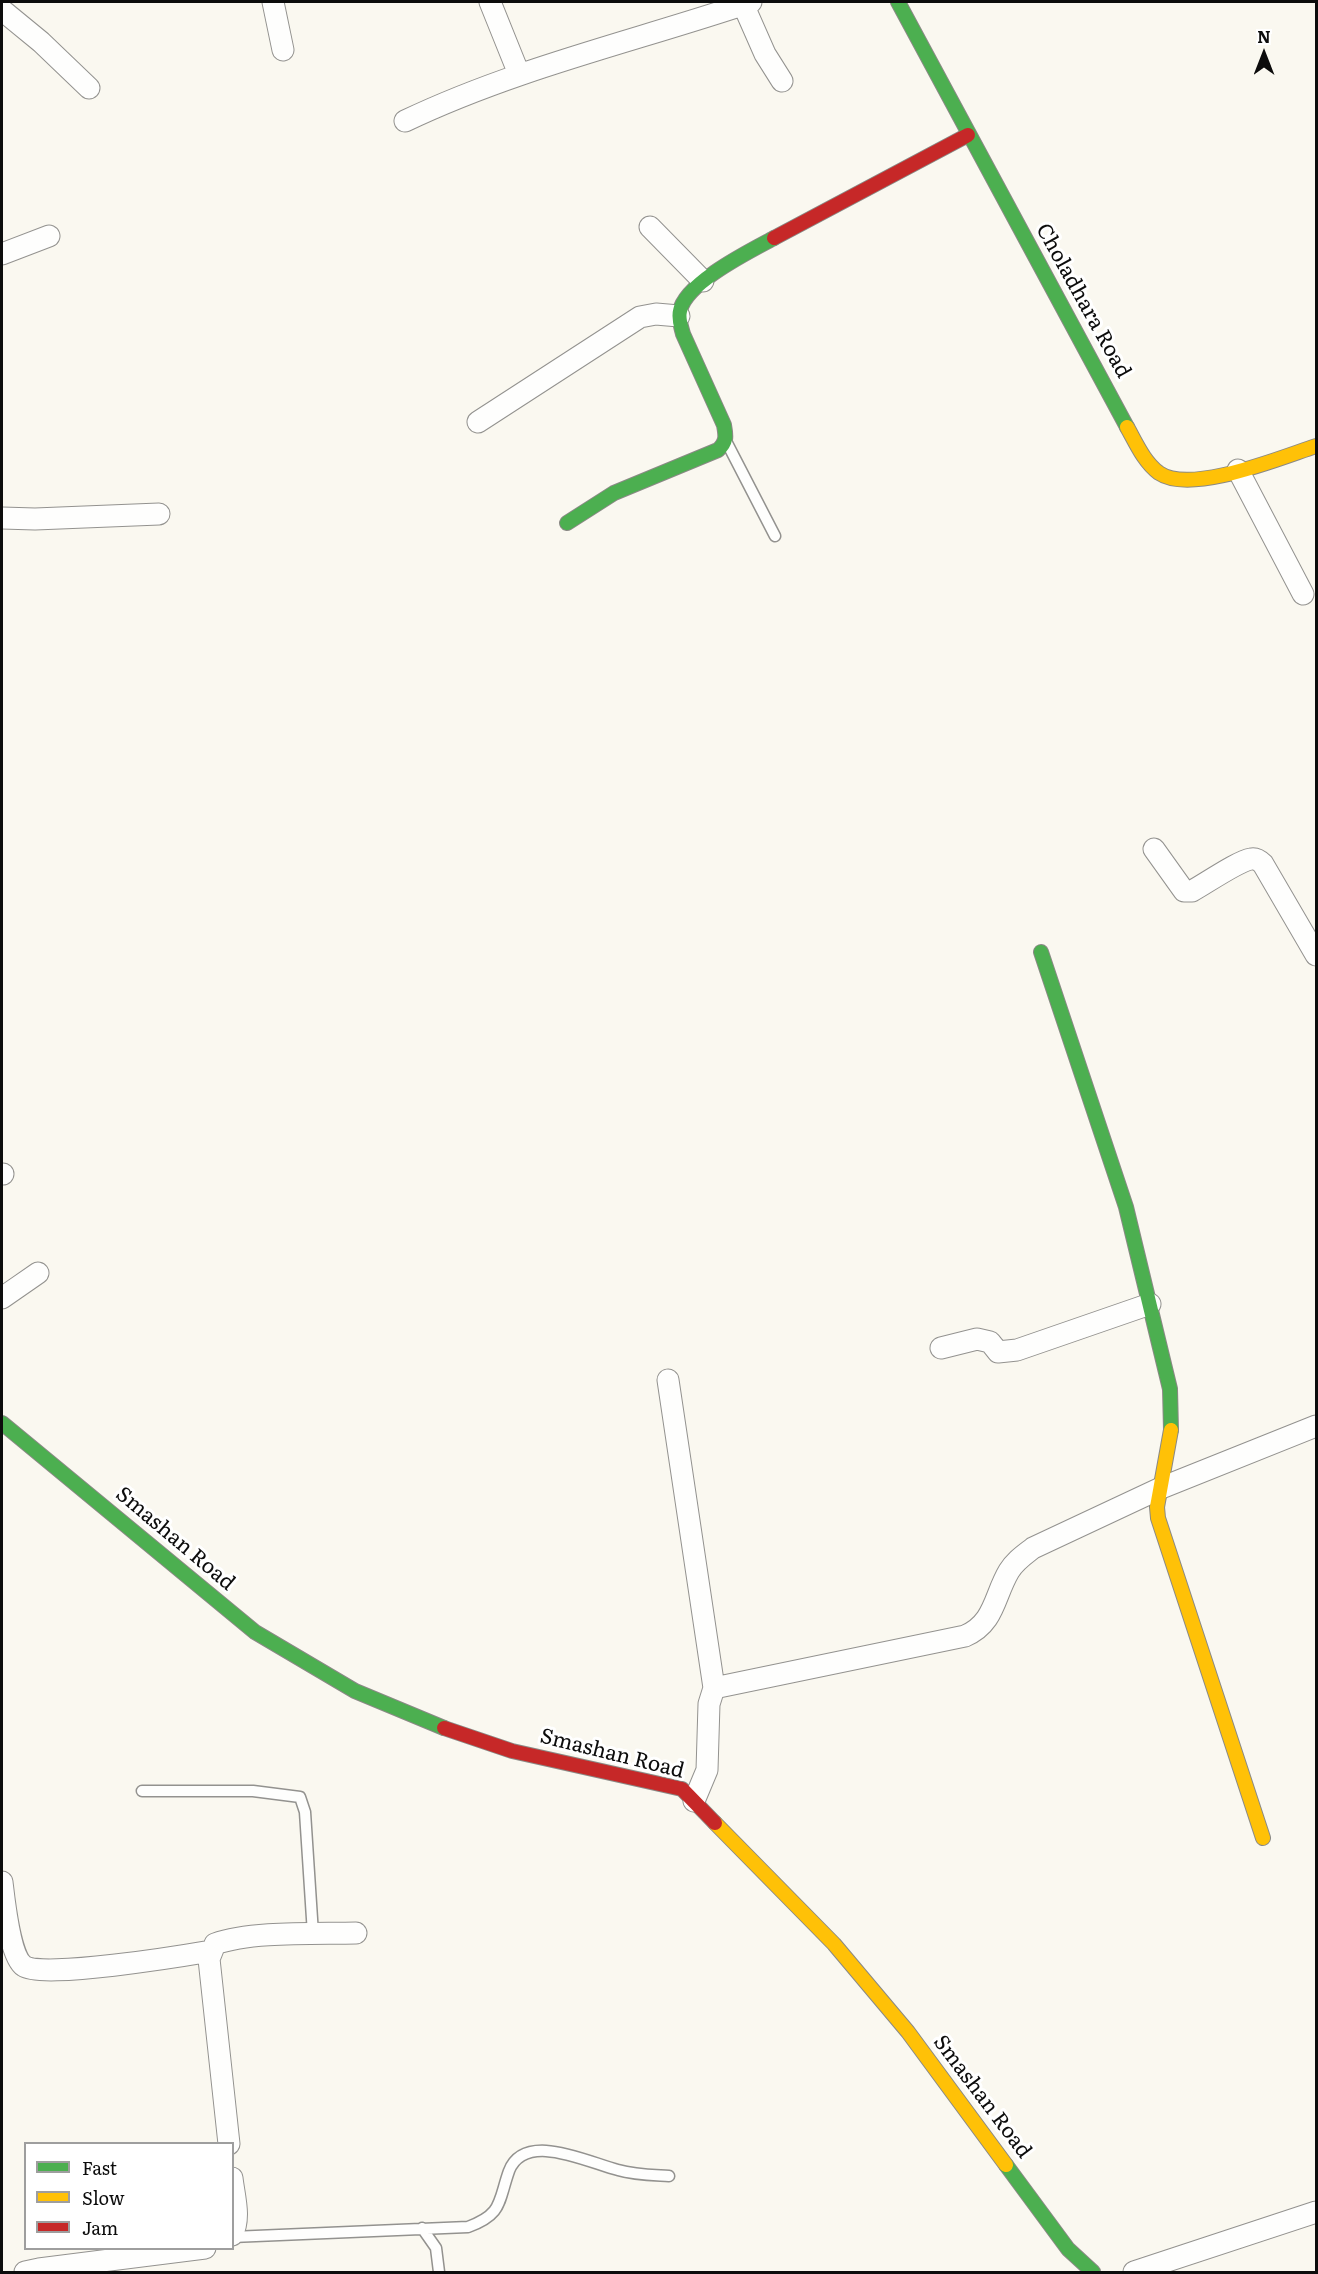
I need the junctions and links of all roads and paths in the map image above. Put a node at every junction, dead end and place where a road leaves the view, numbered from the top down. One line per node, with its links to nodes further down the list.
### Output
1 (273, 2): 6 (street)
2 (490, 2): 7 (street)
3 (898, 2): 11 (street, Choladhara Road)
4 (747, 3): 7 (street); 8 (street)
5 (2, 10): 9 (street)
6 (283, 50)
7 (519, 74): 10 (street)
8 (782, 81)
9 (88, 88)
10 (405, 121)
11 (968, 135): 15 (street); 20 (street, Choladhara Road)
12 (650, 227): 15 (street)
13 (49, 236): 14 (street)
14 (2, 254)
15 (703, 281): 16 (street)
16 (679, 316): 17 (street); 18 (street)
17 (478, 422)
18 (726, 440): 23 (street); 24 (lane)
19 (1317, 446): 20 (street, Choladhara Road)
20 (1238, 470): 25 (street)
21 (159, 514): 22 (street)
22 (2, 518)
23 (567, 523)
24 (775, 536)
25 (1303, 594)
26 (1154, 849): 28 (street)
27 (1041, 952): 31 (street)
28 (1317, 955)
29 (38, 1273): 30 (street)
30 (2, 1298)
31 (1150, 1304): 32 (street); 36 (street)
32 (941, 1347)
33 (668, 1380): 37 (street)
34 (3, 1426): 39 (street, Smashan Road)
35 (1317, 1426): 36 (street)
36 (1161, 1488): 37 (street); 40 (street)
37 (714, 1688): 39 (street)
38 (142, 1791): 43 (lane)
39 (693, 1801): 55 (street, Smashan Road)
40 (1263, 1838)
41 (2, 1882): 44 (street)
42 (356, 1933): 43 (street)
43 (313, 1934): 44 (street)
44 (210, 1951): 45 (street)
45 (229, 2142)
46 (669, 2176): 49 (lane)
47 (234, 2194): 50 (street)
48 (1317, 2212): 56 (street)
49 (422, 2228): 51 (lane); 54 (lane)
50 (234, 2232)
51 (234, 2236)
52 (189, 2250): 53 (street)
53 (25, 2272)
54 (439, 2272)
55 (1093, 2272)
56 (1134, 2272)

